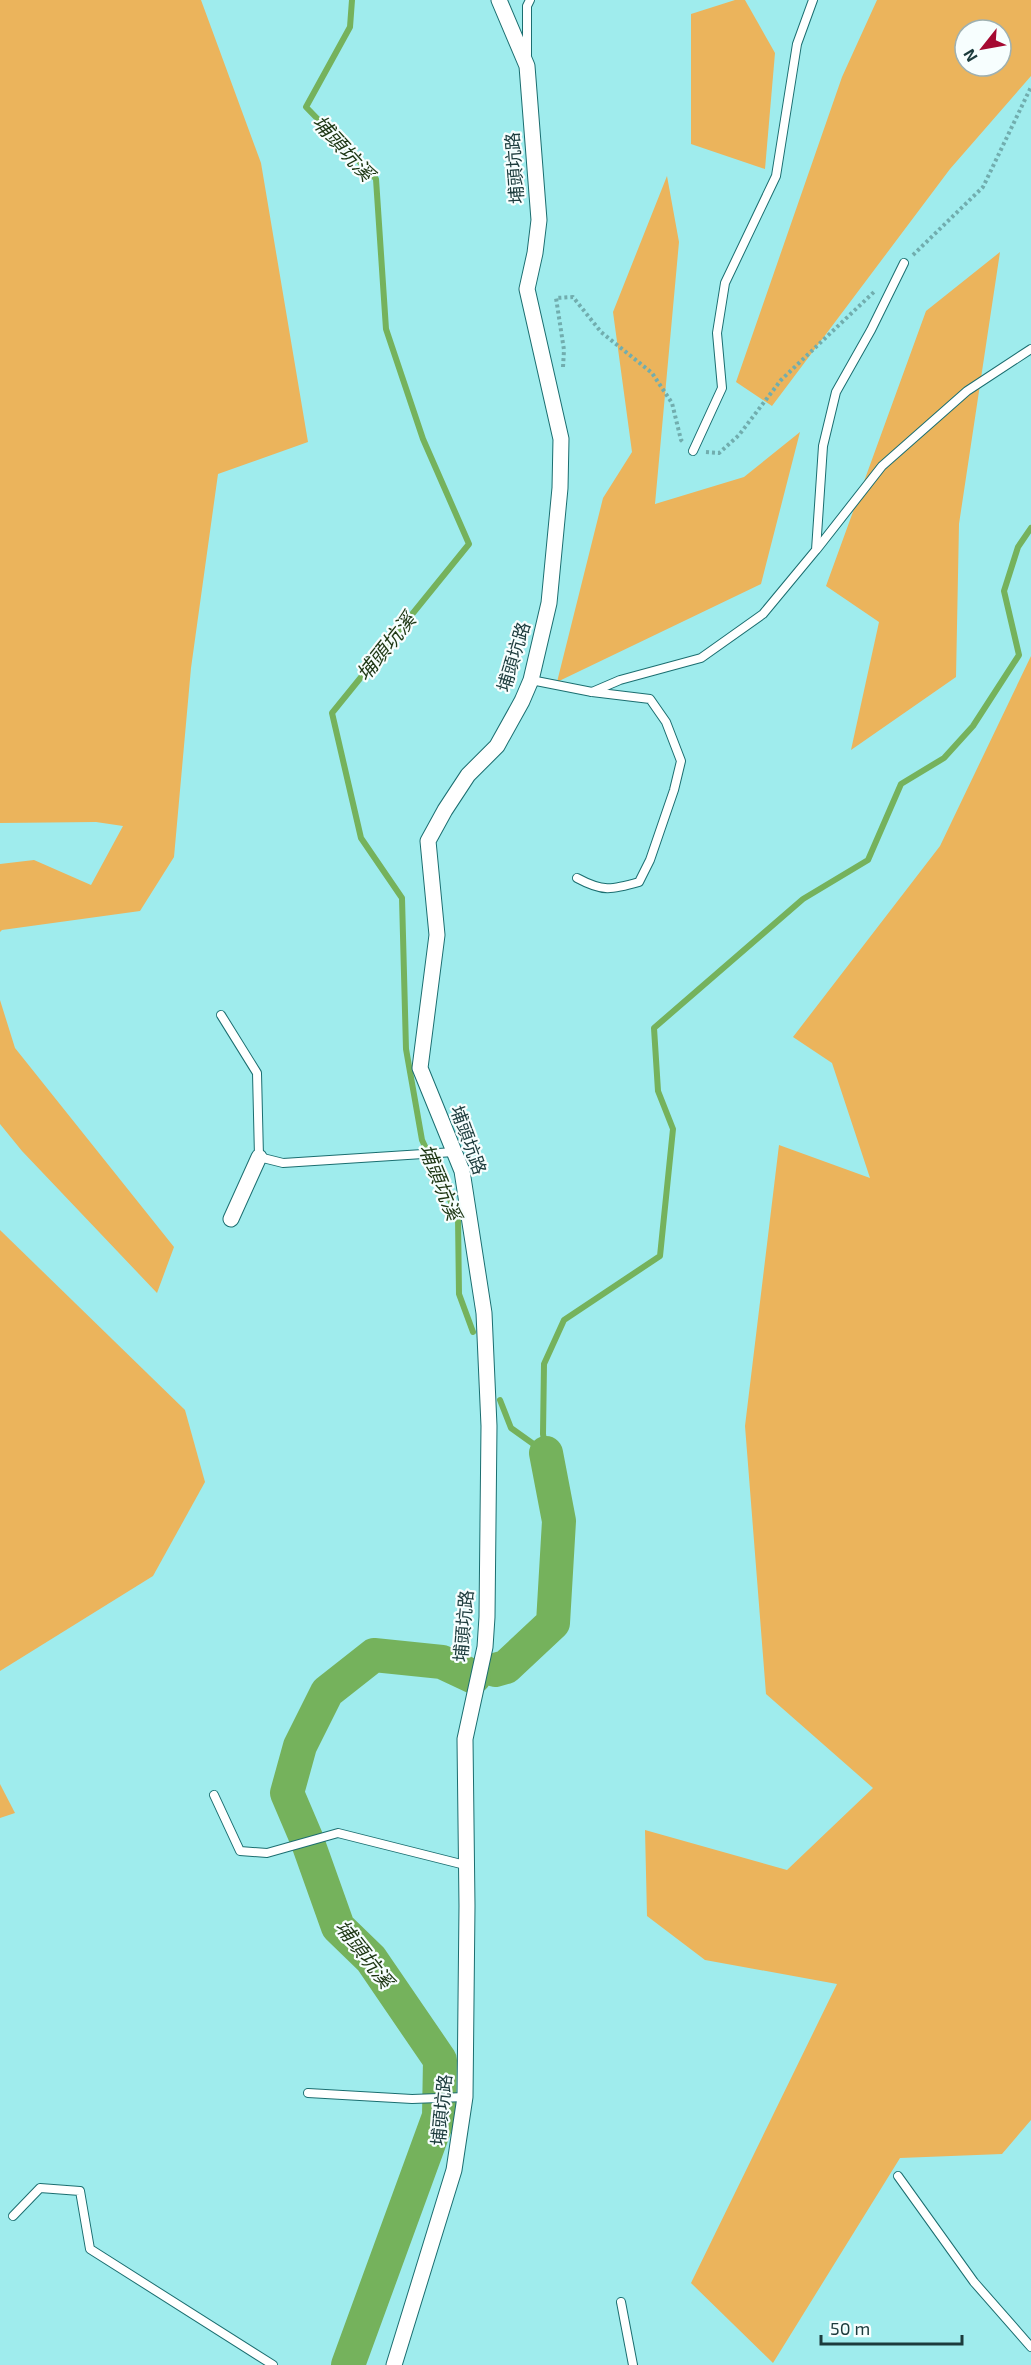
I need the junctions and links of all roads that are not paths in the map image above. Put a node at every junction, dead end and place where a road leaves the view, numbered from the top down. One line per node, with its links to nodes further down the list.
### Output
1 (499, 0): 4 (street, 埔頭坑路)
2 (530, 0): 4 (lane)
3 (813, 0): 7 (lane)
4 (527, 66): 9 (street, 埔頭坑路)
5 (904, 263): 8 (lane)
6 (1031, 349): 8 (lane)
7 (693, 451)
8 (816, 550): 10 (lane)
9 (531, 680): 10 (lane); 13 (street, 埔頭坑路)
10 (592, 692): 11 (lane)
11 (577, 878)
12 (221, 1015): 14 (lane)
13 (448, 1152): 14 (lane); 17 (street, 埔頭坑路)
14 (259, 1157): 15 (street)
15 (231, 1219)
16 (214, 1795): 17 (lane)
17 (465, 1865): 19 (street, 埔頭坑路)
18 (308, 2093): 19 (lane)
19 (465, 2097): 25 (street, 埔頭坑路)
20 (898, 2176): 23 (lane)
21 (13, 2216): 24 (lane)
22 (621, 2302): 26 (lane)
23 (1031, 2347)
24 (273, 2365)
25 (394, 2365)
26 (633, 2365)

